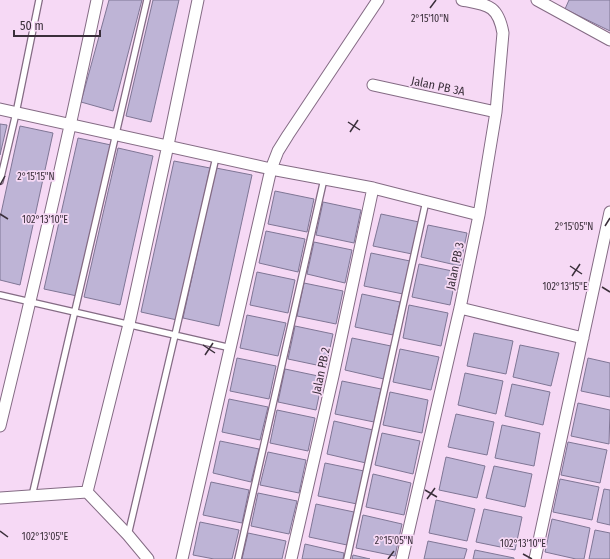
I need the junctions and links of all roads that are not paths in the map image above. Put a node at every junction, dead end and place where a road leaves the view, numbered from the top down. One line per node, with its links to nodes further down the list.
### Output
1 (39, 0): 12 (lane)
2 (97, 0): 13 (street)
3 (147, 0): 14 (lane)
4 (198, 0): 15 (street)
5 (378, 0): 17 (street)
6 (462, 0): 11 (street, Jalan PB 3)
7 (537, 0): 8 (street)
8 (610, 40)
9 (373, 85): 11 (street, Jalan PB 3A)
10 (0, 109): 12 (street)
11 (496, 112): 23 (street, Jalan PB 3)
12 (16, 113): 13 (street); 19 (lane)
13 (71, 124): 14 (street); 25 (street)
14 (116, 134): 15 (street); 27 (lane)
15 (168, 145): 16 (street); 28 (street)
16 (216, 157): 17 (street); 29 (lane)
17 (271, 169): 18 (street); 31 (street)
18 (324, 179): 20 (street); 40 (lane)
19 (0, 181)
20 (372, 188): 21 (street); 41 (street, Jalan PB 2)
21 (426, 201): 23 (street); 42 (lane)
22 (610, 212): 30 (street)
23 (479, 215): 26 (street, Jalan PB 3)
24 (0, 295): 25 (lane)
25 (30, 302): 27 (lane); 32 (street)
26 (460, 308): 30 (street); 43 (street, Jalan PB 3)
27 (76, 312): 28 (lane); 35 (lane)
28 (129, 324): 29 (lane); 34 (street)
29 (175, 335): 31 (lane); 37 (lane)
30 (583, 338): 44 (street)
31 (231, 348): 39 (street)
32 (4, 391): 33 (street)
33 (0, 426)
34 (87, 492): 35 (street); 37 (street)
35 (32, 496): 36 (street)
36 (0, 498)
37 (128, 535): 38 (street)
38 (148, 559)
39 (182, 559)
40 (238, 559)
41 (291, 559)
42 (348, 559)
43 (402, 559)
44 (535, 559)

